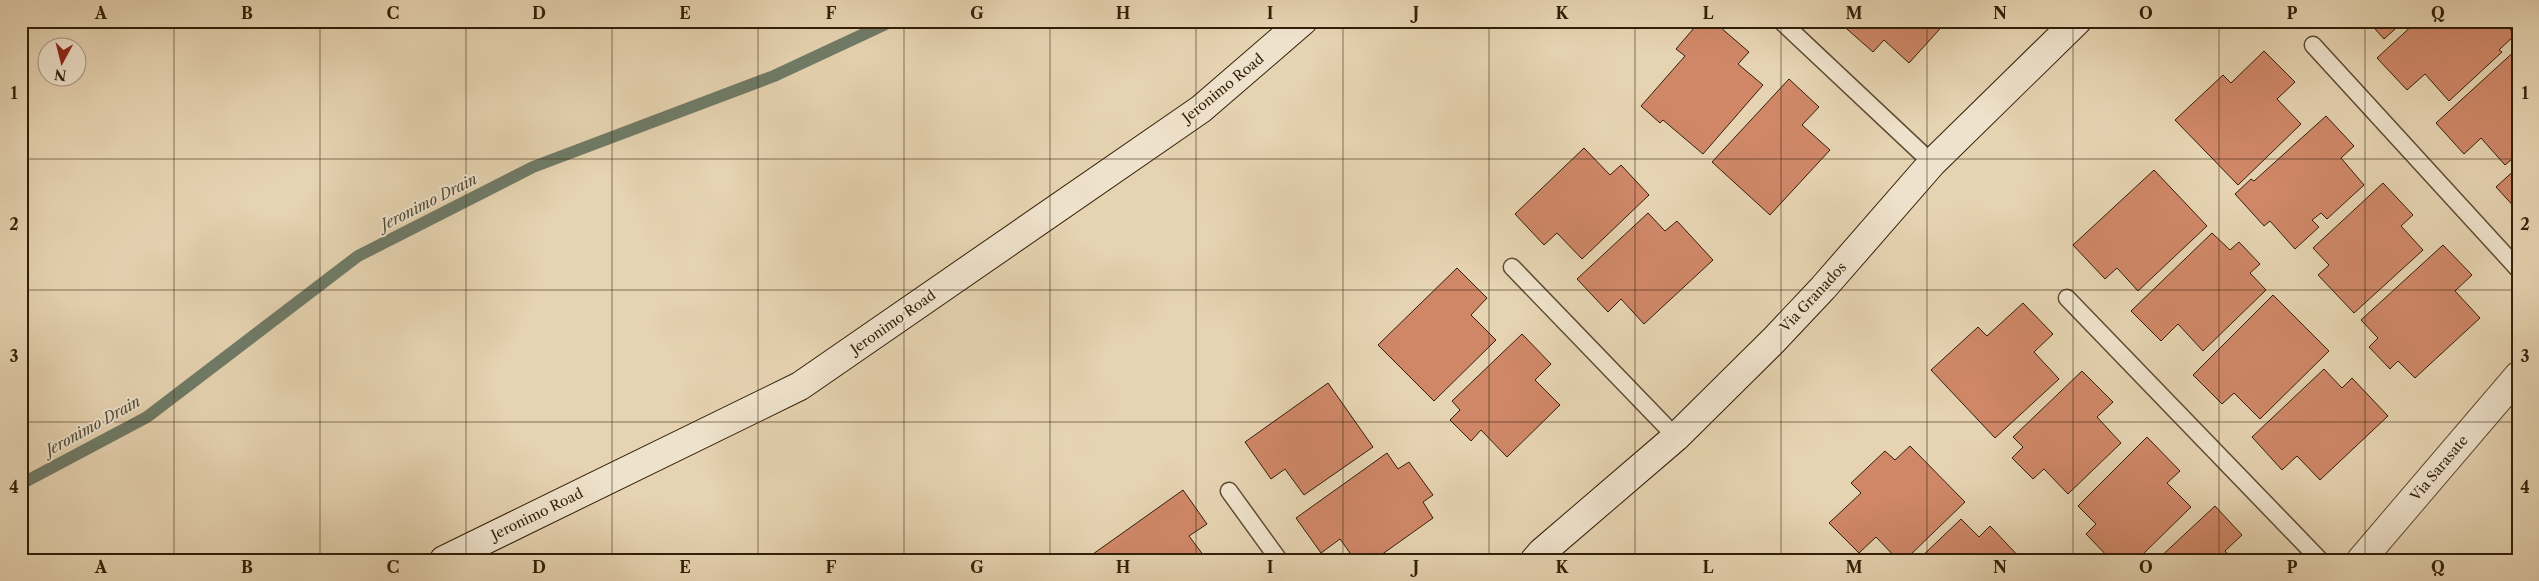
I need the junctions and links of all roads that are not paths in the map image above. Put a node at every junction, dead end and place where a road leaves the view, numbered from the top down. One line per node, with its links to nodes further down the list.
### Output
1 (1303, 21): 12 (street, Jeronimo Road)
2 (1781, 21): 5 (lane)
3 (2077, 21): 5 (street, Via Granados)
4 (2313, 45): 7 (lane)
5 (1932, 163): 10 (street, Via Granados)
6 (1512, 267): 10 (lane)
7 (2518, 269)
8 (2067, 298): 15 (lane)
9 (2518, 376): 16 (street, Via Sarasate)
10 (1676, 437): 14 (street, Via Granados)
11 (1229, 491): 13 (lane)
12 (444, 560)
13 (1280, 560)
14 (1535, 560)
15 (2320, 560)
16 (2361, 560)

